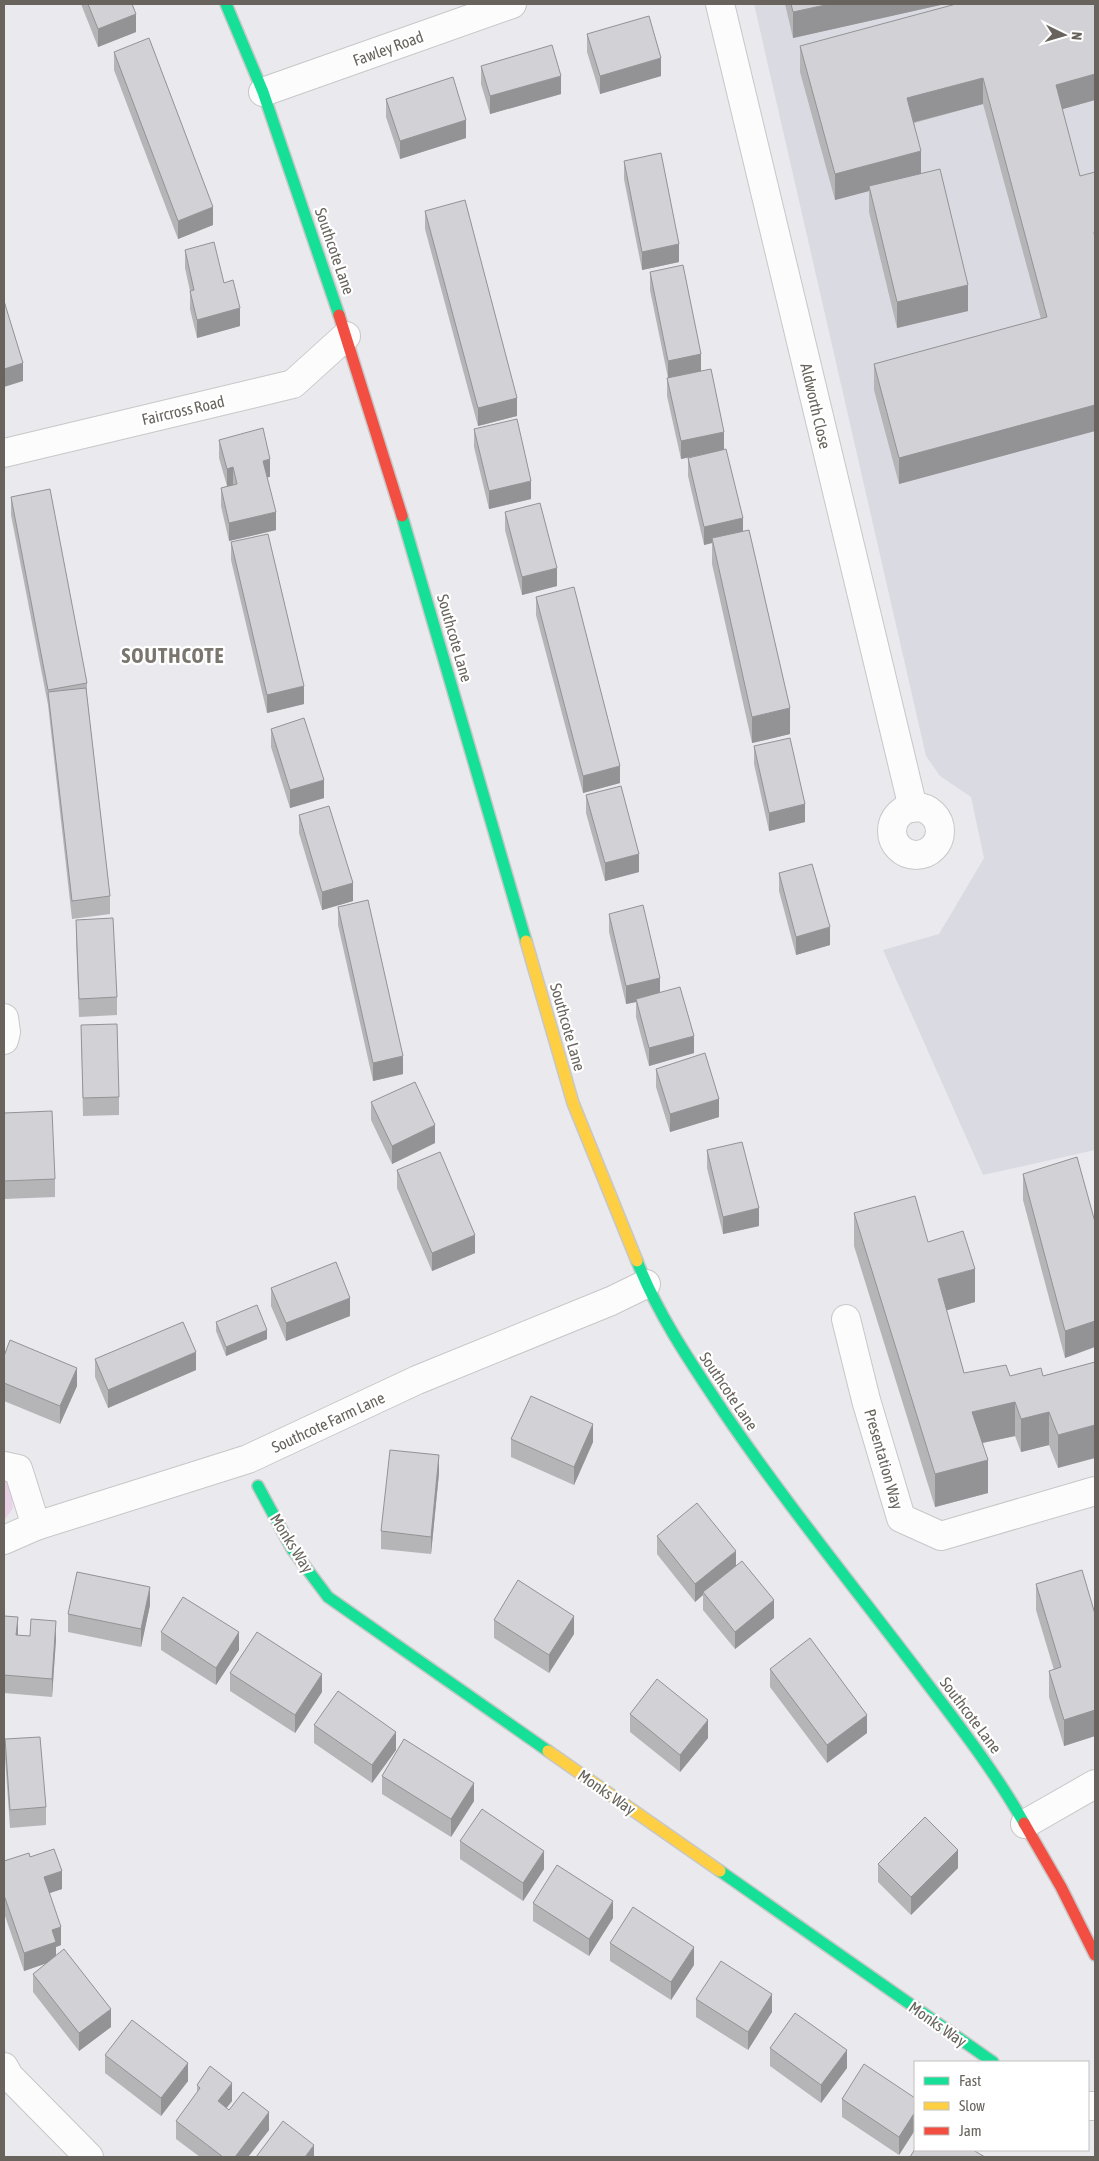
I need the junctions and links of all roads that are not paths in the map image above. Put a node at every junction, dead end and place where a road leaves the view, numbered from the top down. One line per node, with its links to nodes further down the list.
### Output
1 (226, 4): 4 (street, Southcote Lane)
2 (512, 4): 4 (street, Fawley Road)
3 (720, 4): 7 (street, Aldworth Close)
4 (263, 92): 5 (street, Southcote Lane)
5 (346, 336): 6 (street, Faircross Road); 10 (street, Southcote Lane)
6 (4, 453)
7 (913, 808)
8 (4, 1018): 9 (street)
9 (4, 1040)
10 (646, 1284): 15 (street, Southcote Farm Lane); 18 (street, Southcote Lane)
11 (846, 1319): 14 (street, Presentation Way)
12 (4, 1466): 15 (street)
13 (258, 1486): 20 (street, Monks Way)
14 (1095, 1492)
15 (36, 1526): 16 (street, Southcote Farm Lane)
16 (4, 1540)
17 (1095, 1784): 18 (street)
18 (1025, 1824): 19 (street, Southcote Lane)
19 (1095, 1955)
20 (991, 2061)
21 (4, 2067): 22 (street)
22 (89, 2157)

